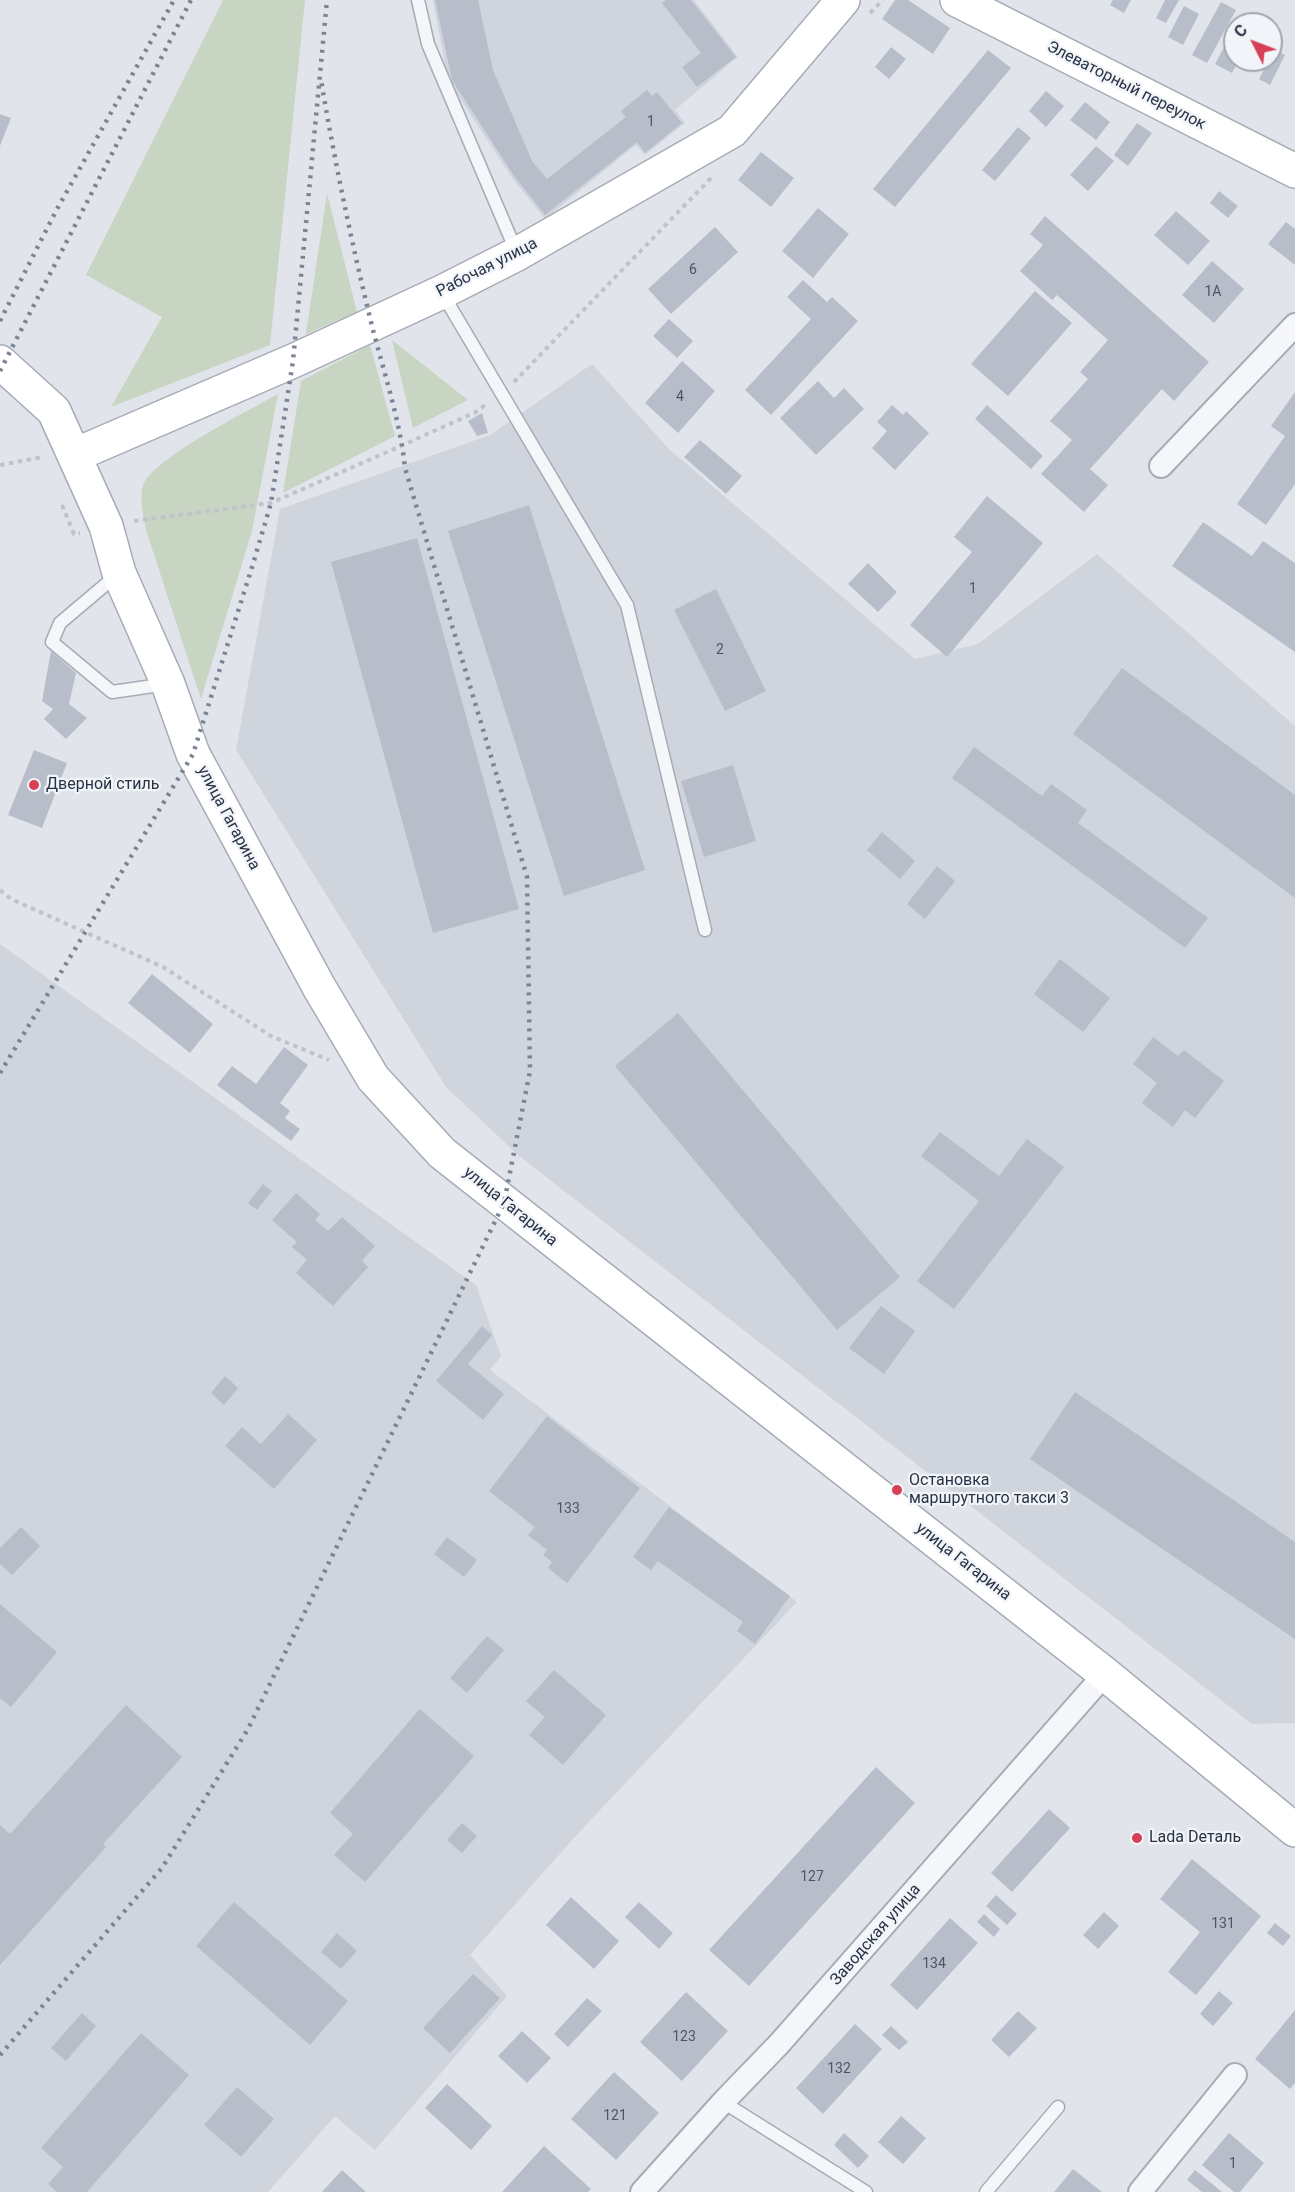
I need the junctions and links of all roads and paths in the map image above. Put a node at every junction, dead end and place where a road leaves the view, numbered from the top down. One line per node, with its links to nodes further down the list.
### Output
1 (418, 0): 5 (lane)
2 (843, 0): 5 (main road, Рабочая улица)
3 (957, 0): 4 (main road, Элеваторный переулок)
4 (1295, 171)
5 (517, 254): 6 (main road, Рабочая улица)
6 (442, 291): 9 (main road, Рабочая улица); 14 (lane)
7 (1295, 325): 10 (street)
8 (0, 362): 9 (main road, улица Гагарина)
9 (75, 454): 11 (main road, улица Гагарина)
10 (1161, 466)
11 (118, 573): 12 (main road, улица Гагарина); 12 (lane)
12 (168, 684): 16 (main road, улица Гагарина)
13 (0, 890): 15 (path)
14 (705, 930)
15 (332, 1062)
16 (1105, 1674): 17 (main road, улица Гагарина); 19 (street, Заводская улица)
17 (1295, 1830)
18 (1235, 2075): 24 (street)
19 (723, 2102): 21 (street, Заводская улица); 22 (lane)
20 (1058, 2107): 23 (lane)
21 (642, 2192)
22 (866, 2192)
23 (986, 2192)
24 (1140, 2192)

